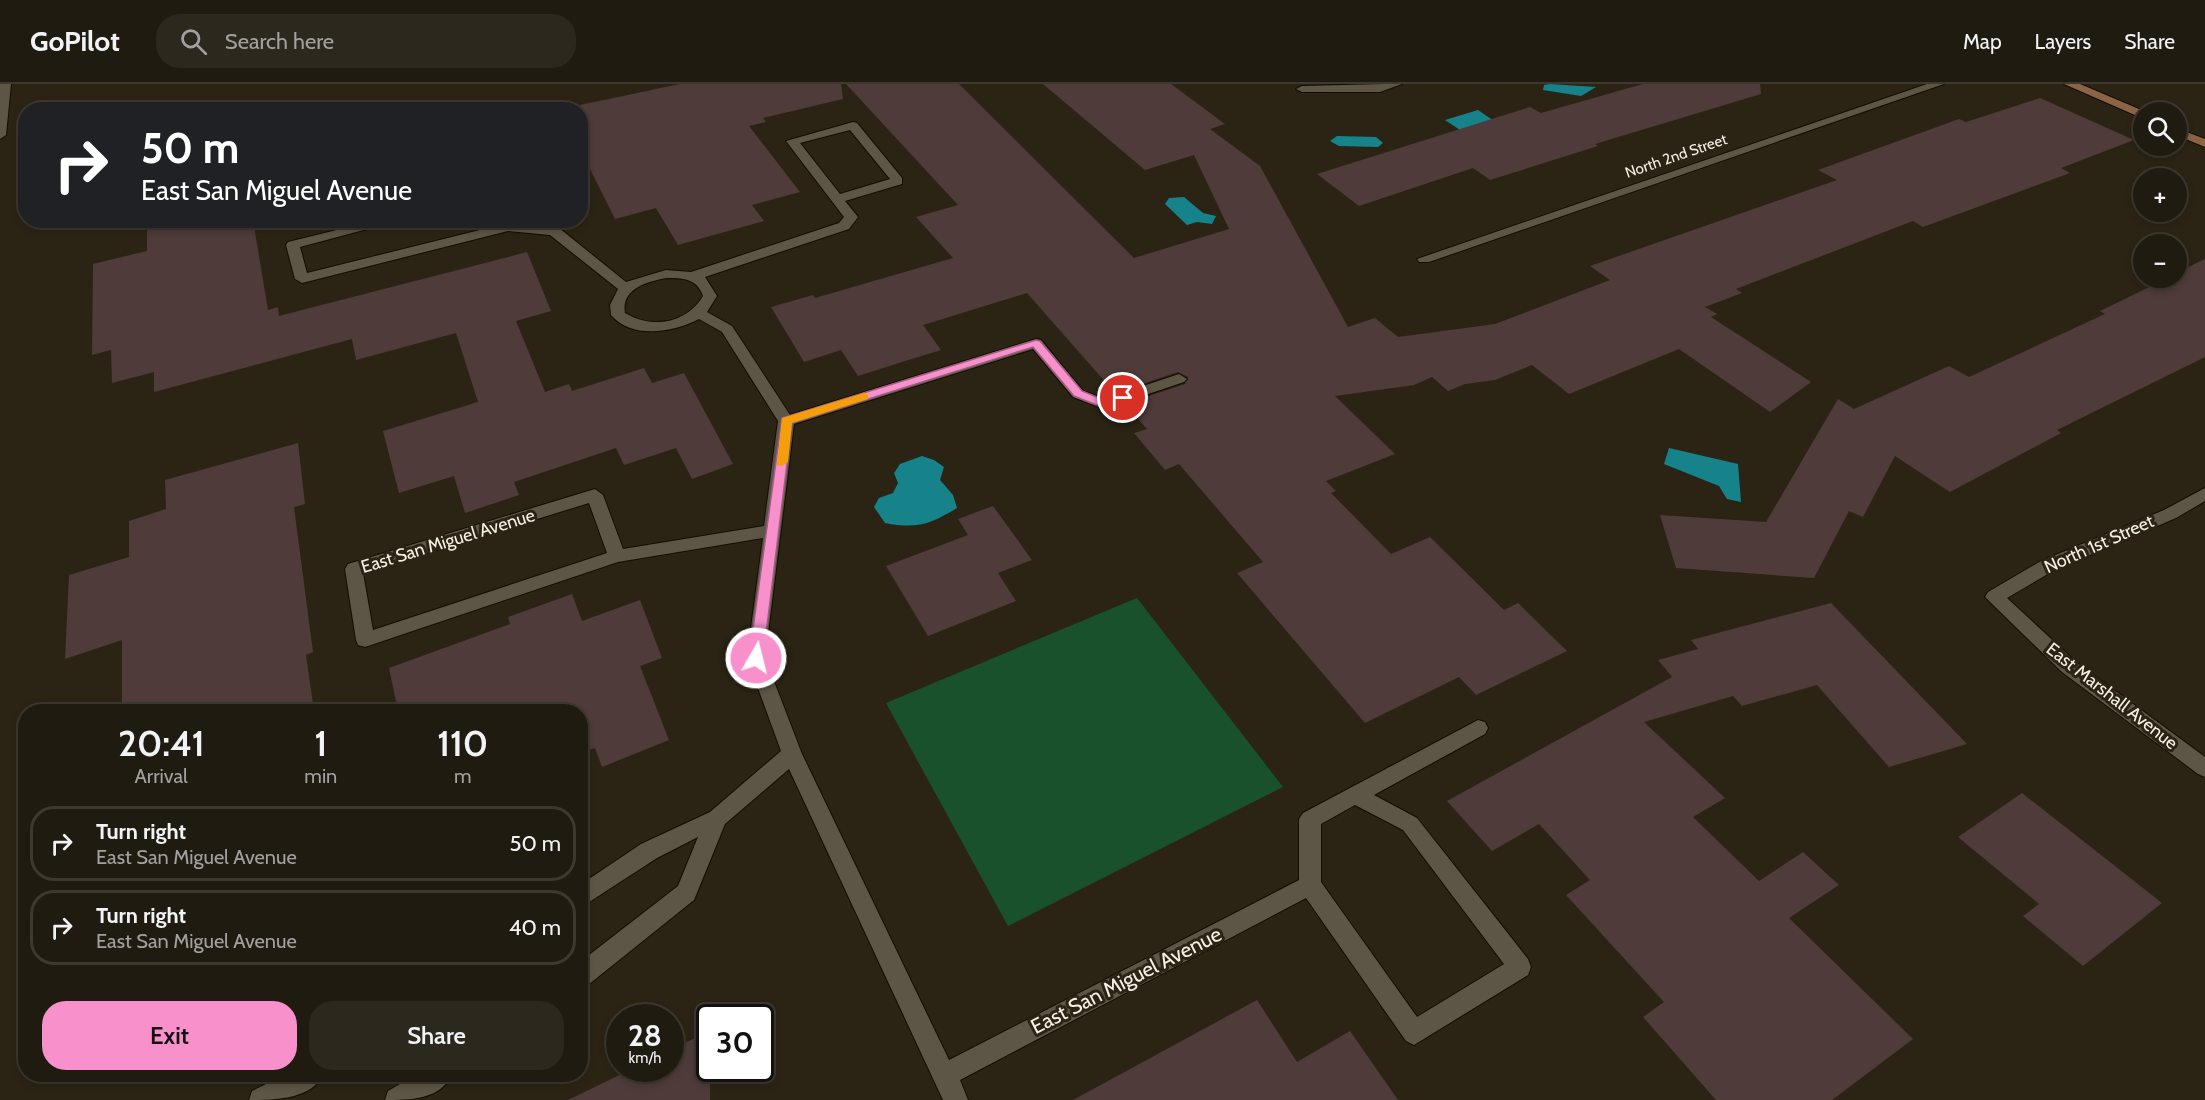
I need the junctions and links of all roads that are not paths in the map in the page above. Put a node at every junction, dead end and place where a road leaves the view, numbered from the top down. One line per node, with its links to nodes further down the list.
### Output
1 (5, 84): 7 (street)
2 (1396, 84): 5 (street)
3 (1938, 84): 14 (street, North 2nd Street)
4 (2070, 84): 6 (main road)
5 (1302, 89)
6 (2133, 111)
7 (0, 135)
8 (2187, 136): 9 (main road)
9 (2205, 143)
10 (838, 199): 10 (street); 15 (street)
11 (362, 228): 12 (street)
12 (492, 228)
13 (534, 228): 16 (street)
14 (1424, 259)
15 (693, 276): 16 (street); 17 (street)
16 (626, 289): 17 (street)
17 (699, 313): 19 (street)
18 (1179, 379): 19 (street)
19 (786, 421): 21 (street)
20 (2205, 494): 23 (street, North 1st Street)
21 (774, 530): 22 (street, East San Miguel Avenue); 25 (street)
22 (617, 556): 22 (street, East San Miguel Avenue)
23 (1994, 597): 26 (street, East Marshall Avenue)
24 (1479, 728): 27 (street)
25 (792, 754): 28 (street); 32 (street)
26 (2205, 768)
27 (1357, 795): 29 (street); 29 (street)
28 (717, 818): 30 (street); 31 (street)
29 (1310, 885): 32 (street, East San Miguel Avenue)
30 (588, 892)
31 (588, 971)
32 (943, 1076): 37 (street)
33 (296, 1082): 35 (street)
34 (427, 1082): 36 (street)
35 (261, 1100)
36 (397, 1100)
37 (956, 1100)

